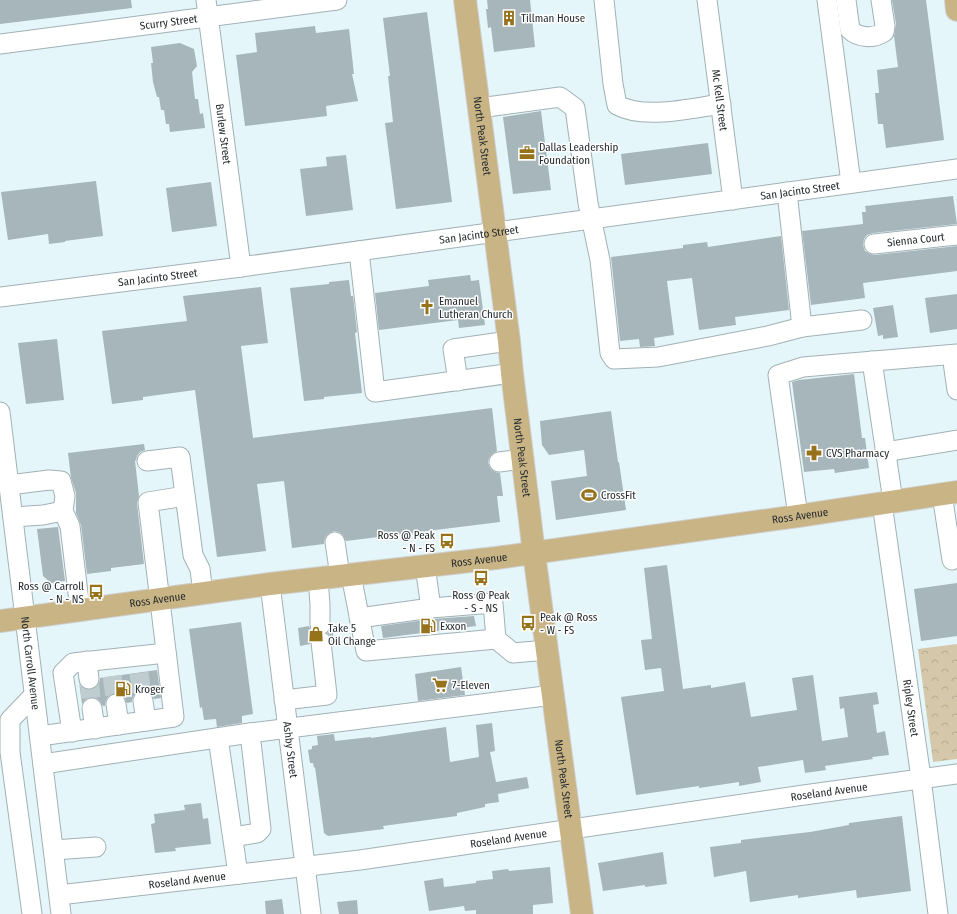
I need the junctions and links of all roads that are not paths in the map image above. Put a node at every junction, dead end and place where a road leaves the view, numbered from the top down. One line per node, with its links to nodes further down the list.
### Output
1 (337, 0): 9 (street, Scurry Street)
2 (465, 0): 13 (main road, North Peak Street)
3 (604, 0): 12 (street)
4 (707, 0): 12 (street, Mc Kell Street)
5 (827, 0): 15 (street)
6 (846, 0): 7 (street)
7 (881, 0)
8 (956, 0): 10 (main road)
9 (207, 8): 11 (street, Scurry Street); 23 (street, Burlew Street)
10 (957, 10)
11 (0, 44)
12 (721, 104): 17 (street, Mc Kell Street)
13 (479, 108): 18 (street); 19 (main road, North Peak Street)
14 (957, 169): 15 (street, San Jacinto Street)
15 (851, 183): 16 (street, San Jacinto Street)
16 (787, 192): 17 (street, San Jacinto Street); 26 (street)
17 (733, 200): 18 (street, San Jacinto Street)
18 (591, 220): 19 (street, San Jacinto Street); 26 (street)
19 (494, 232): 22 (street, San Jacinto Street); 27 (main road, North Peak Street)
20 (957, 235): 21 (street, Sienna Court)
21 (874, 244)
22 (359, 251): 23 (street, San Jacinto Street); 31 (street)
23 (241, 267): 24 (street, San Jacinto Street)
24 (0, 297)
25 (862, 320): 26 (street)
26 (802, 327)
27 (509, 341): 30 (main road, North Peak Street); 31 (street)
28 (954, 354): 29 (street); 32 (street)
29 (872, 361): 35 (street, Ripley Street); 44 (street)
30 (512, 374): 31 (street); 36 (main road, North Peak Street)
31 (458, 381)
32 (957, 390)
33 (0, 412): 39 (street, North Carroll Avenue)
34 (957, 440): 35 (street)
35 (885, 452): 42 (street, Ripley Street)
36 (522, 459): 38 (street); 47 (main road, North Peak Street)
37 (147, 461): 41 (street)
38 (499, 462)
39 (9, 485): 43 (street); 45 (street, North Carroll Avenue)
40 (949, 493): 42 (main road, Ross Avenue); 48 (street)
41 (185, 496): 53 (street); 54 (street)
42 (887, 502): 44 (main road, Ross Avenue); 79 (street, Ripley Street)
43 (63, 512): 45 (street); 56 (street)
44 (798, 516): 47 (main road, Ross Avenue)
45 (13, 517): 57 (street, North Carroll Avenue)
46 (335, 542): 50 (street)
47 (534, 553): 49 (main road, Ross Avenue); 61 (main road, North Peak Street)
48 (952, 560)
49 (425, 566): 50 (main road, Ross Avenue); 55 (street)
50 (346, 576): 51 (main road, Ross Avenue); 58 (street)
51 (318, 579): 52 (main road, Ross Avenue); 65 (street)
52 (270, 584): 53 (main road, Ross Avenue); 65 (street, Ashby Street)
53 (203, 594): 54 (main road, Ross Avenue)
54 (160, 599): 56 (main road, Ross Avenue); 62 (street)
55 (431, 608): 58 (street); 60 (street)
56 (80, 610): 57 (main road, Ross Avenue)
57 (25, 617): 59 (main road, Ross Avenue); 64 (street, North Carroll Avenue)
58 (359, 618): 60 (street)
59 (0, 621)
60 (496, 639): 61 (street)
61 (547, 650): 63 (main road, North Peak Street)
62 (166, 653): 69 (street); 73 (street)
63 (553, 695): 71 (street); 80 (main road, North Peak Street)
64 (34, 696): 75 (street, North Carroll Avenue); 87 (street)
65 (284, 700): 71 (street, Ashby Street)
66 (143, 701): 69 (street)
67 (116, 704): 70 (street)
68 (92, 708): 72 (street)
69 (146, 721): 70 (street)
70 (119, 725): 72 (street)
71 (288, 728): 74 (street); 84 (street, Ashby Street)
72 (95, 729): 73 (street)
73 (72, 732): 75 (street)
74 (250, 733): 76 (street); 81 (street)
75 (40, 736): 77 (street, North Carroll Avenue)
76 (218, 738): 77 (street); 81 (street)
77 (43, 764): 83 (street, North Carroll Avenue)
78 (957, 774): 79 (street, Roseland Avenue)
79 (921, 778): 80 (street, Roseland Avenue); 91 (street, Ripley Street)
80 (570, 829): 84 (street, Roseland Avenue); 90 (main road, North Peak Street)
81 (233, 837): 85 (street)
82 (96, 846): 83 (street)
83 (54, 850): 86 (street, North Carroll Avenue)
84 (304, 866): 85 (street, Roseland Avenue); 89 (street, Ashby Street)
85 (238, 874): 86 (street, Roseland Avenue)
86 (59, 896): 88 (street, North Carroll Avenue)
87 (32, 914)
88 (61, 914)
89 (311, 914)
90 (582, 914)
91 (938, 914)

